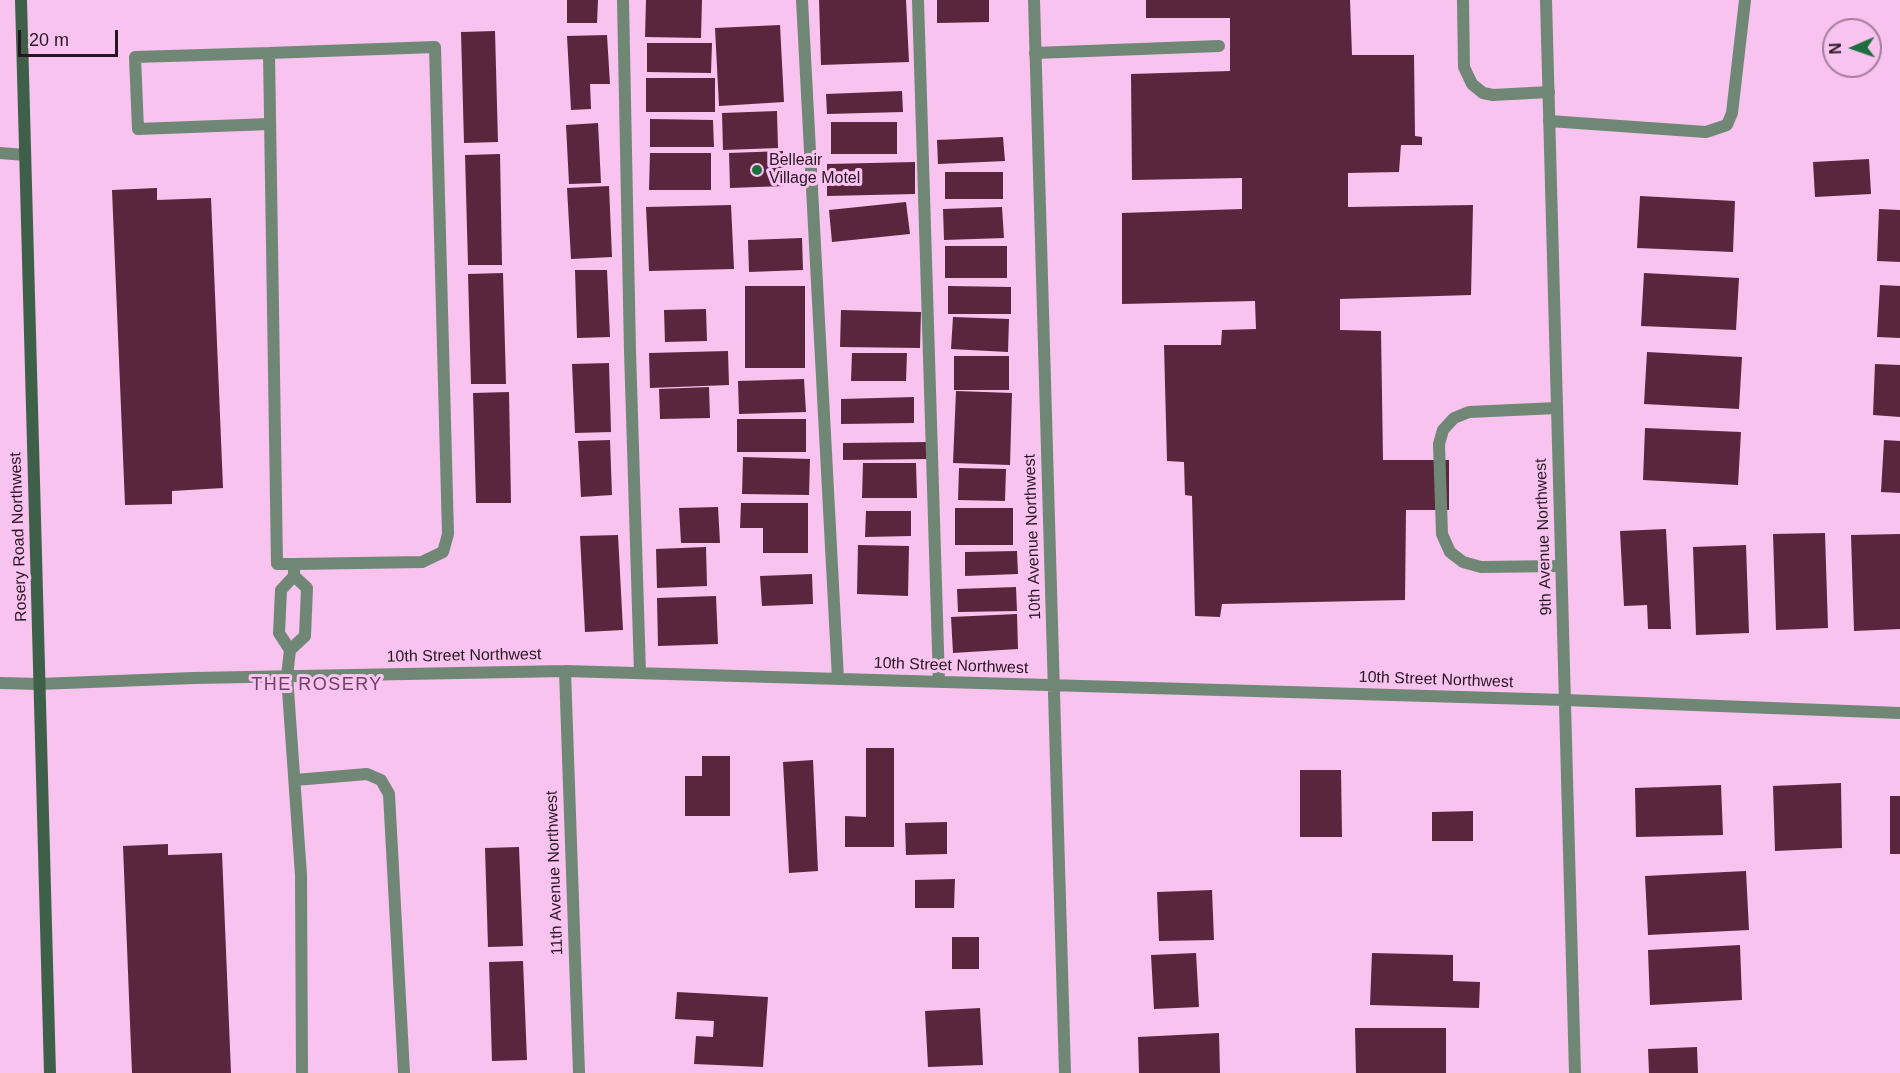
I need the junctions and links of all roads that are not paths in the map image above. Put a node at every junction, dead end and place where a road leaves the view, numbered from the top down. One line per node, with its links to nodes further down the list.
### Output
1 (21, 0): 16 (street, Rosery Road Northwest)
2 (623, 0): 22 (street)
3 (802, 0): 24 (street)
4 (918, 0): 25 (street)
5 (1034, 0): 11 (street, 10th Avenue Northwest)
6 (1464, 0): 12 (street)
7 (1546, 0): 12 (street, 9th Avenue Northwest)
8 (1745, 0): 13 (street)
9 (1219, 46): 11 (street)
10 (269, 53): 14 (street); 14 (street); 19 (street)
11 (1035, 53): 28 (street, 10th Avenue Northwest)
12 (1549, 93): 13 (street, 9th Avenue Northwest)
13 (1549, 121): 17 (street, 9th Avenue Northwest)
14 (270, 124): 19 (street)
15 (0, 153): 16 (street)
16 (25, 155): 27 (street, Rosery Road Northwest)
17 (1557, 408): 18 (street, 9th Avenue Northwest); 18 (street)
18 (1561, 566): 29 (street, 9th Avenue Northwest)
19 (294, 570): 20 (street); 20 (street)
20 (290, 650): 23 (street)
21 (565, 671): 22 (street, 10th Street Northwest); 23 (street, 10th Street Northwest); 35 (street, 11th Avenue Northwest)
22 (640, 674): 24 (street, 10th Street Northwest)
23 (287, 676): 27 (street, 10th Street Northwest); 31 (street)
24 (838, 679): 25 (street, 10th Street Northwest)
25 (939, 682): 28 (street, 10th Street Northwest)
26 (0, 683): 27 (street, 10th Street Northwest)
27 (39, 684): 32 (street, Rosery Road Northwest)
28 (1054, 685): 29 (street, 10th Street Northwest); 36 (street, 10th Avenue Northwest)
29 (1565, 700): 30 (street, 10th Street Northwest); 37 (street, 9th Avenue Northwest)
30 (1900, 713)
31 (295, 780): 33 (street); 34 (street)
32 (50, 1073)
33 (302, 1073)
34 (404, 1073)
35 (579, 1073)
36 (1065, 1073)
37 (1575, 1073)

